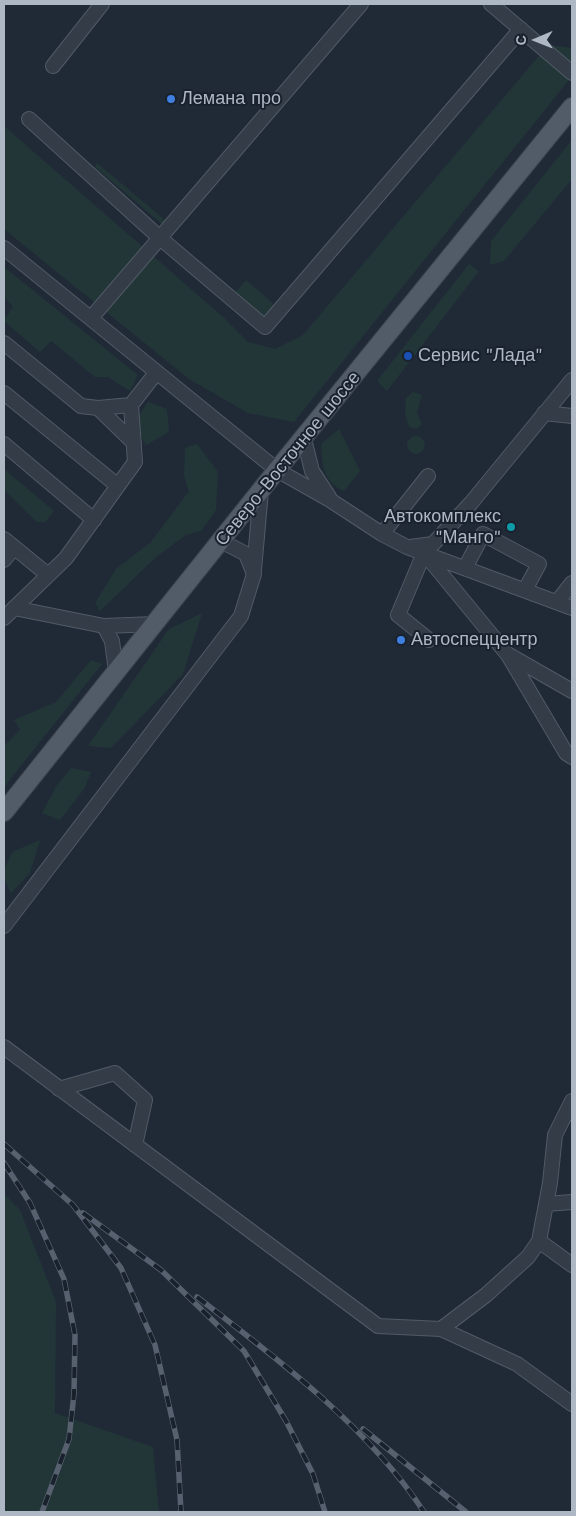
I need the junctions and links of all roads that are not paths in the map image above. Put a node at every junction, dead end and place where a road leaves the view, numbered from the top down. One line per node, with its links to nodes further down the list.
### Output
1 (102, 4): 5 (street)
2 (361, 4): 9 (street)
3 (491, 4): 4 (street)
4 (521, 28): 6 (street); 9 (street)
5 (53, 66)
6 (572, 74)
7 (572, 107): 20 (main road, Северо-Восточное шоссе)
8 (28, 119): 9 (street)
9 (160, 238): 11 (street)
10 (4, 248): 11 (street)
11 (91, 318): 13 (street)
12 (4, 343): 17 (street)
13 (156, 373): 16 (street); 23 (street)
14 (572, 380): 18 (street)
15 (4, 394): 25 (street)
16 (131, 405): 17 (street); 21 (street)
17 (98, 408): 21 (street)
18 (544, 413): 19 (street); 32 (street)
19 (572, 416)
20 (304, 438): 23 (main road, Северо-Восточное шоссе); 27 (street)
21 (134, 443): 25 (street)
22 (4, 444): 28 (street)
23 (277, 470): 26 (main road, Северо-Восточное шоссе); 27 (street)
24 (428, 476): 29 (street)
25 (118, 486): 28 (street)
26 (261, 491): 30 (main road, Северо-Восточное шоссе); 36 (street)
27 (330, 500): 29 (street)
28 (94, 520): 37 (street)
29 (382, 534): 32 (street)
30 (221, 541): 36 (street); 44 (main road, Северо-Восточное шоссе)
31 (9, 543): 34 (street); 37 (street)
32 (407, 547): 33 (street)
33 (424, 553): 35 (street); 46 (street); 47 (street)
34 (4, 560)
35 (465, 568): 39 (street); 39 (street)
36 (254, 574): 52 (street)
37 (48, 575): 41 (street)
38 (572, 583): 40 (street)
39 (525, 590): 40 (street)
40 (557, 602): 42 (street)
41 (14, 608): 43 (street); 45 (street)
42 (572, 608)
43 (4, 618)
44 (155, 624): 45 (street); 48 (main road, Северо-Восточное шоссе)
45 (104, 626): 48 (street)
46 (429, 640)
47 (508, 655): 49 (street); 50 (street)
48 (116, 672): 51 (main road, Северо-Восточное шоссе)
49 (572, 691)
50 (572, 757)
51 (4, 812)
52 (4, 926)
53 (4, 1047): 54 (street)
54 (60, 1089): 56 (street); 56 (street)
55 (572, 1101): 58 (street)
56 (135, 1145): 61 (street)
57 (572, 1202): 58 (street)
58 (546, 1204): 59 (street)
59 (539, 1241): 60 (street); 61 (street)
60 (572, 1265)
61 (441, 1329): 62 (street)
62 (572, 1404)

